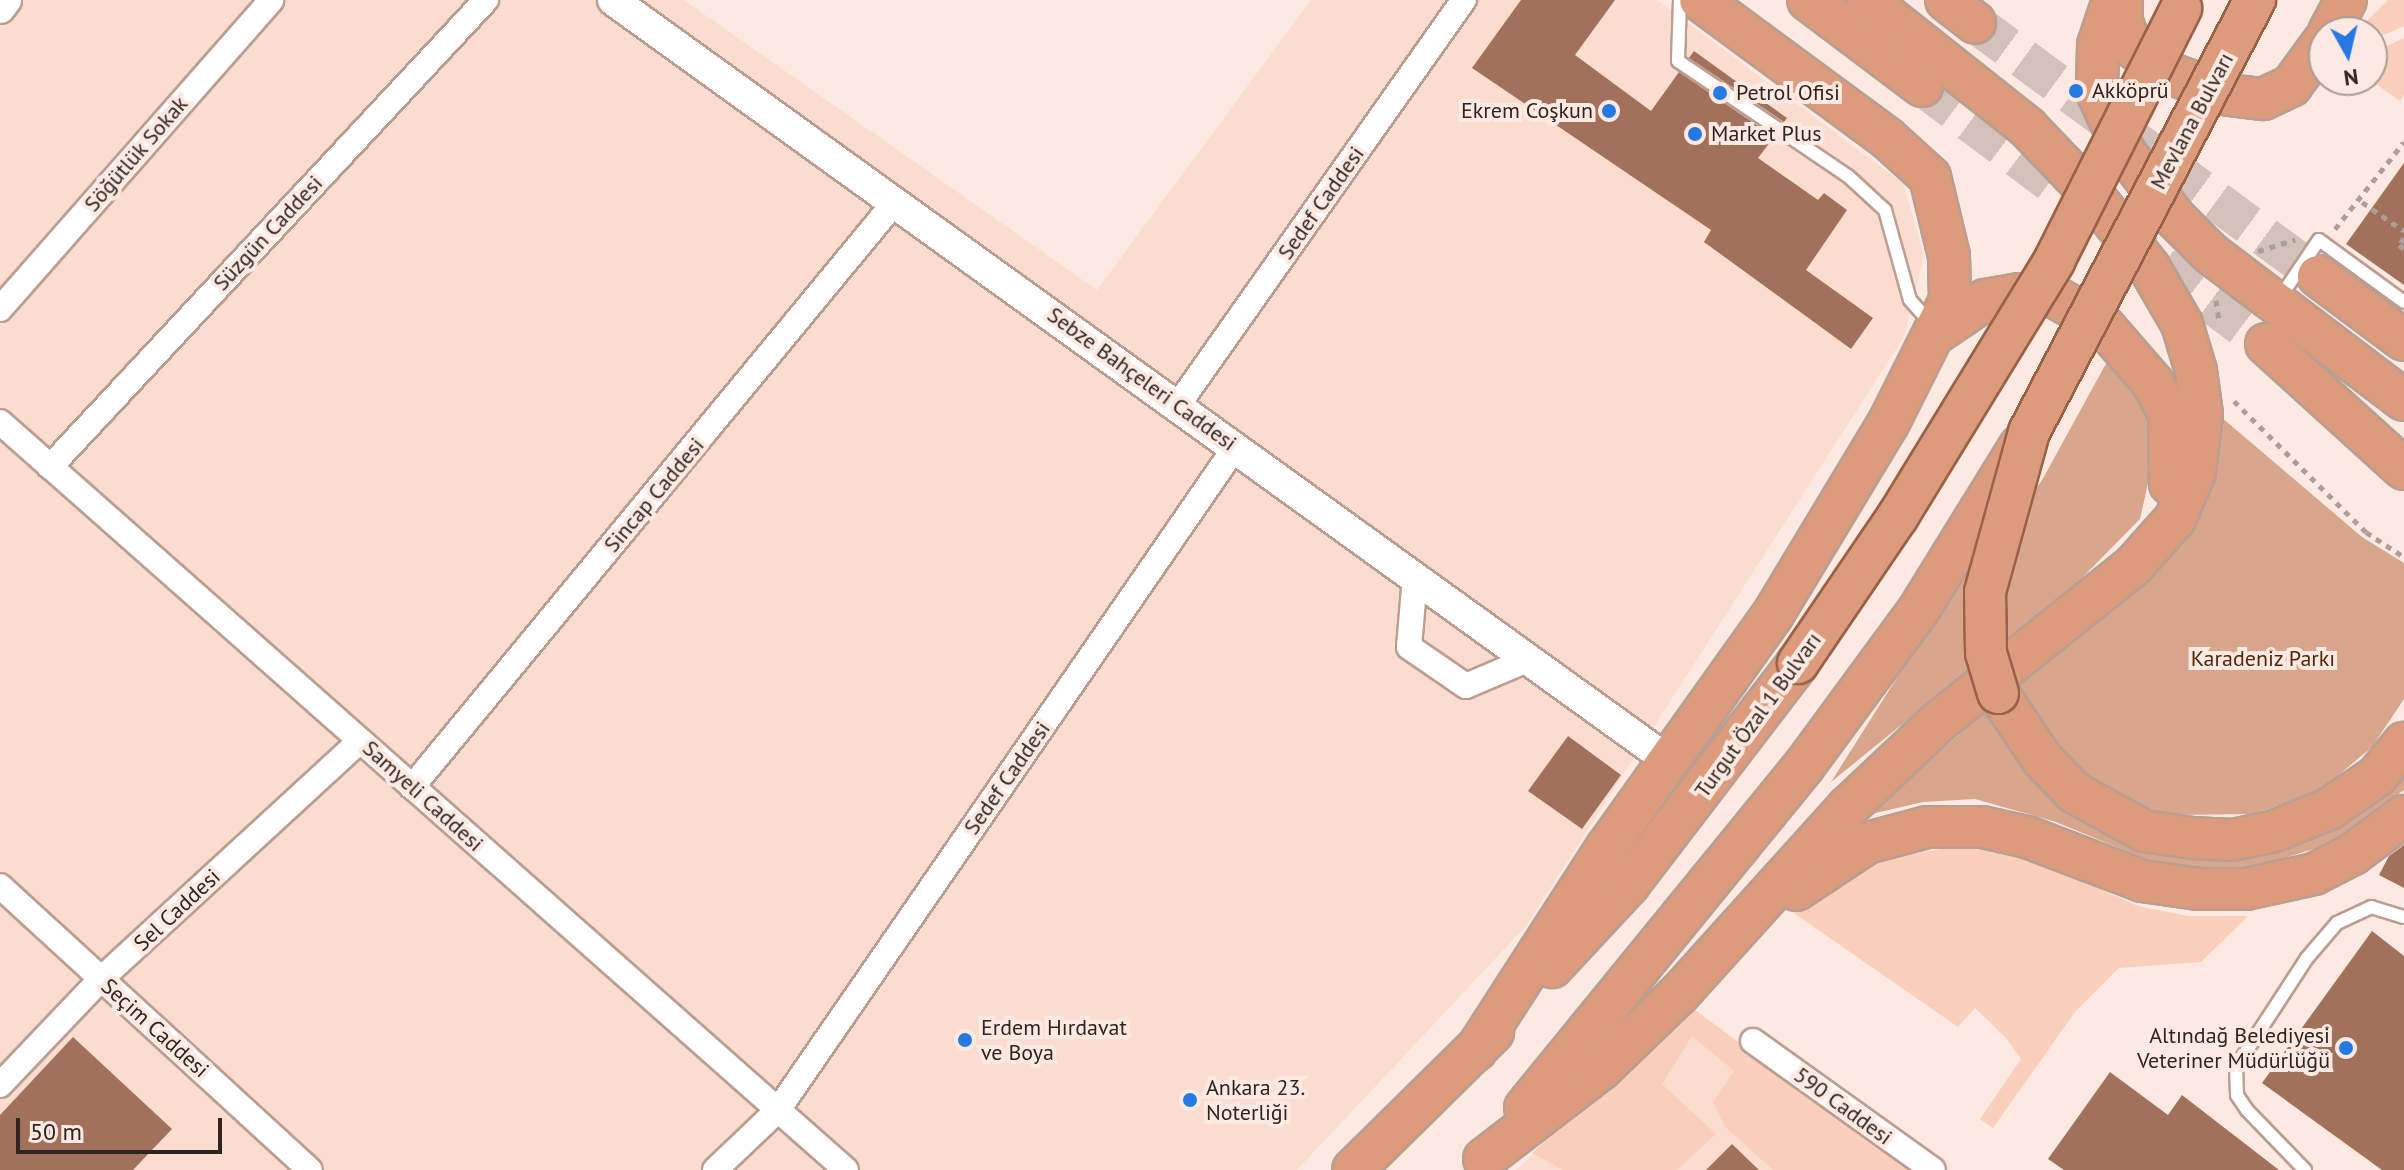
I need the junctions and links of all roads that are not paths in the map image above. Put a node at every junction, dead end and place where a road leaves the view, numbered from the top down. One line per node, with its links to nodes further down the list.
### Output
1 (6, 0): 14 (street)
2 (271, 0): 21 (street, Söğütlük Sokak)
3 (486, 0): 30 (street, Süzgün Caddesi)
4 (613, 0): 17 (street, Sebze Bahçeleri Caddesi)
5 (1464, 0): 25 (street, Sedef Caddesi)
6 (1680, 0): 22 (lane)
7 (1700, 0): 22 (highway)
8 (1808, 0): 16 (highway)
9 (1867, 0): 32 (highway)
10 (2113, 0): 20 (highway)
11 (2122, 0): 15 (highway)
12 (2255, 0): 27 (highway, Mevlana Bulvarı, bridge)
13 (2183, 3): 45 (highway, Turgut Özal 1 Bulvarı, bridge)
14 (0, 8)
15 (2308, 63)
16 (1922, 86)
17 (895, 202): 25 (street, Sebze Bahçeleri Caddesi); 38 (street, Sincap Caddesi)
18 (2318, 276): 23 (highway)
19 (2404, 302): 20 (lane)
20 (2276, 304): 24 (highway)
21 (0, 309)
22 (1939, 331): 32 (highway); 37 (highway)
23 (2404, 340)
24 (2404, 400)
25 (1178, 405): 28 (street, Sebze Bahçeleri Caddesi)
26 (0, 422): 30 (street, Samyeli Caddesi)
27 (2029, 432): 36 (highway, bridge); 48 (highway, bridge)
28 (1236, 446): 33 (street, Sebze Bahçeleri Caddesi); 47 (street, Sedef Caddesi)
29 (2404, 451): 31 (highway)
30 (50, 467): 35 (street, Samyeli Caddesi)
31 (2404, 469)
32 (2134, 565): 42 (highway)
33 (1415, 577): 34 (street, Sebze Bahçeleri Caddesi); 34 (street)
34 (1527, 660): 37 (street, Sebze Bahçeleri Caddesi)
35 (360, 741): 38 (street, Samyeli Caddesi); 43 (street, Sel Caddesi)
36 (2404, 743)
37 (1669, 761): 45 (highway)
38 (412, 787): 47 (street, Samyeli Caddesi)
39 (2404, 816): 42 (highway)
40 (0, 886): 43 (street, Seçim Caddesi)
41 (2404, 917): 54 (lane)
42 (1744, 928): 48 (highway)
43 (101, 979): 46 (street, Sel Caddesi); 49 (street, Seçim Caddesi)
44 (1753, 1041): 53 (street, 590 Caddesi)
45 (1476, 1050): 52 (highway, Turgut Özal 1 Bulvarı)
46 (0, 1085)
47 (778, 1110): 50 (street, Sedef Caddesi); 51 (street, Samyeli Caddesi)
48 (1486, 1166)
49 (310, 1170)
50 (715, 1170)
51 (846, 1170)
52 (1353, 1170)
53 (1933, 1170)
54 (2305, 1170)

